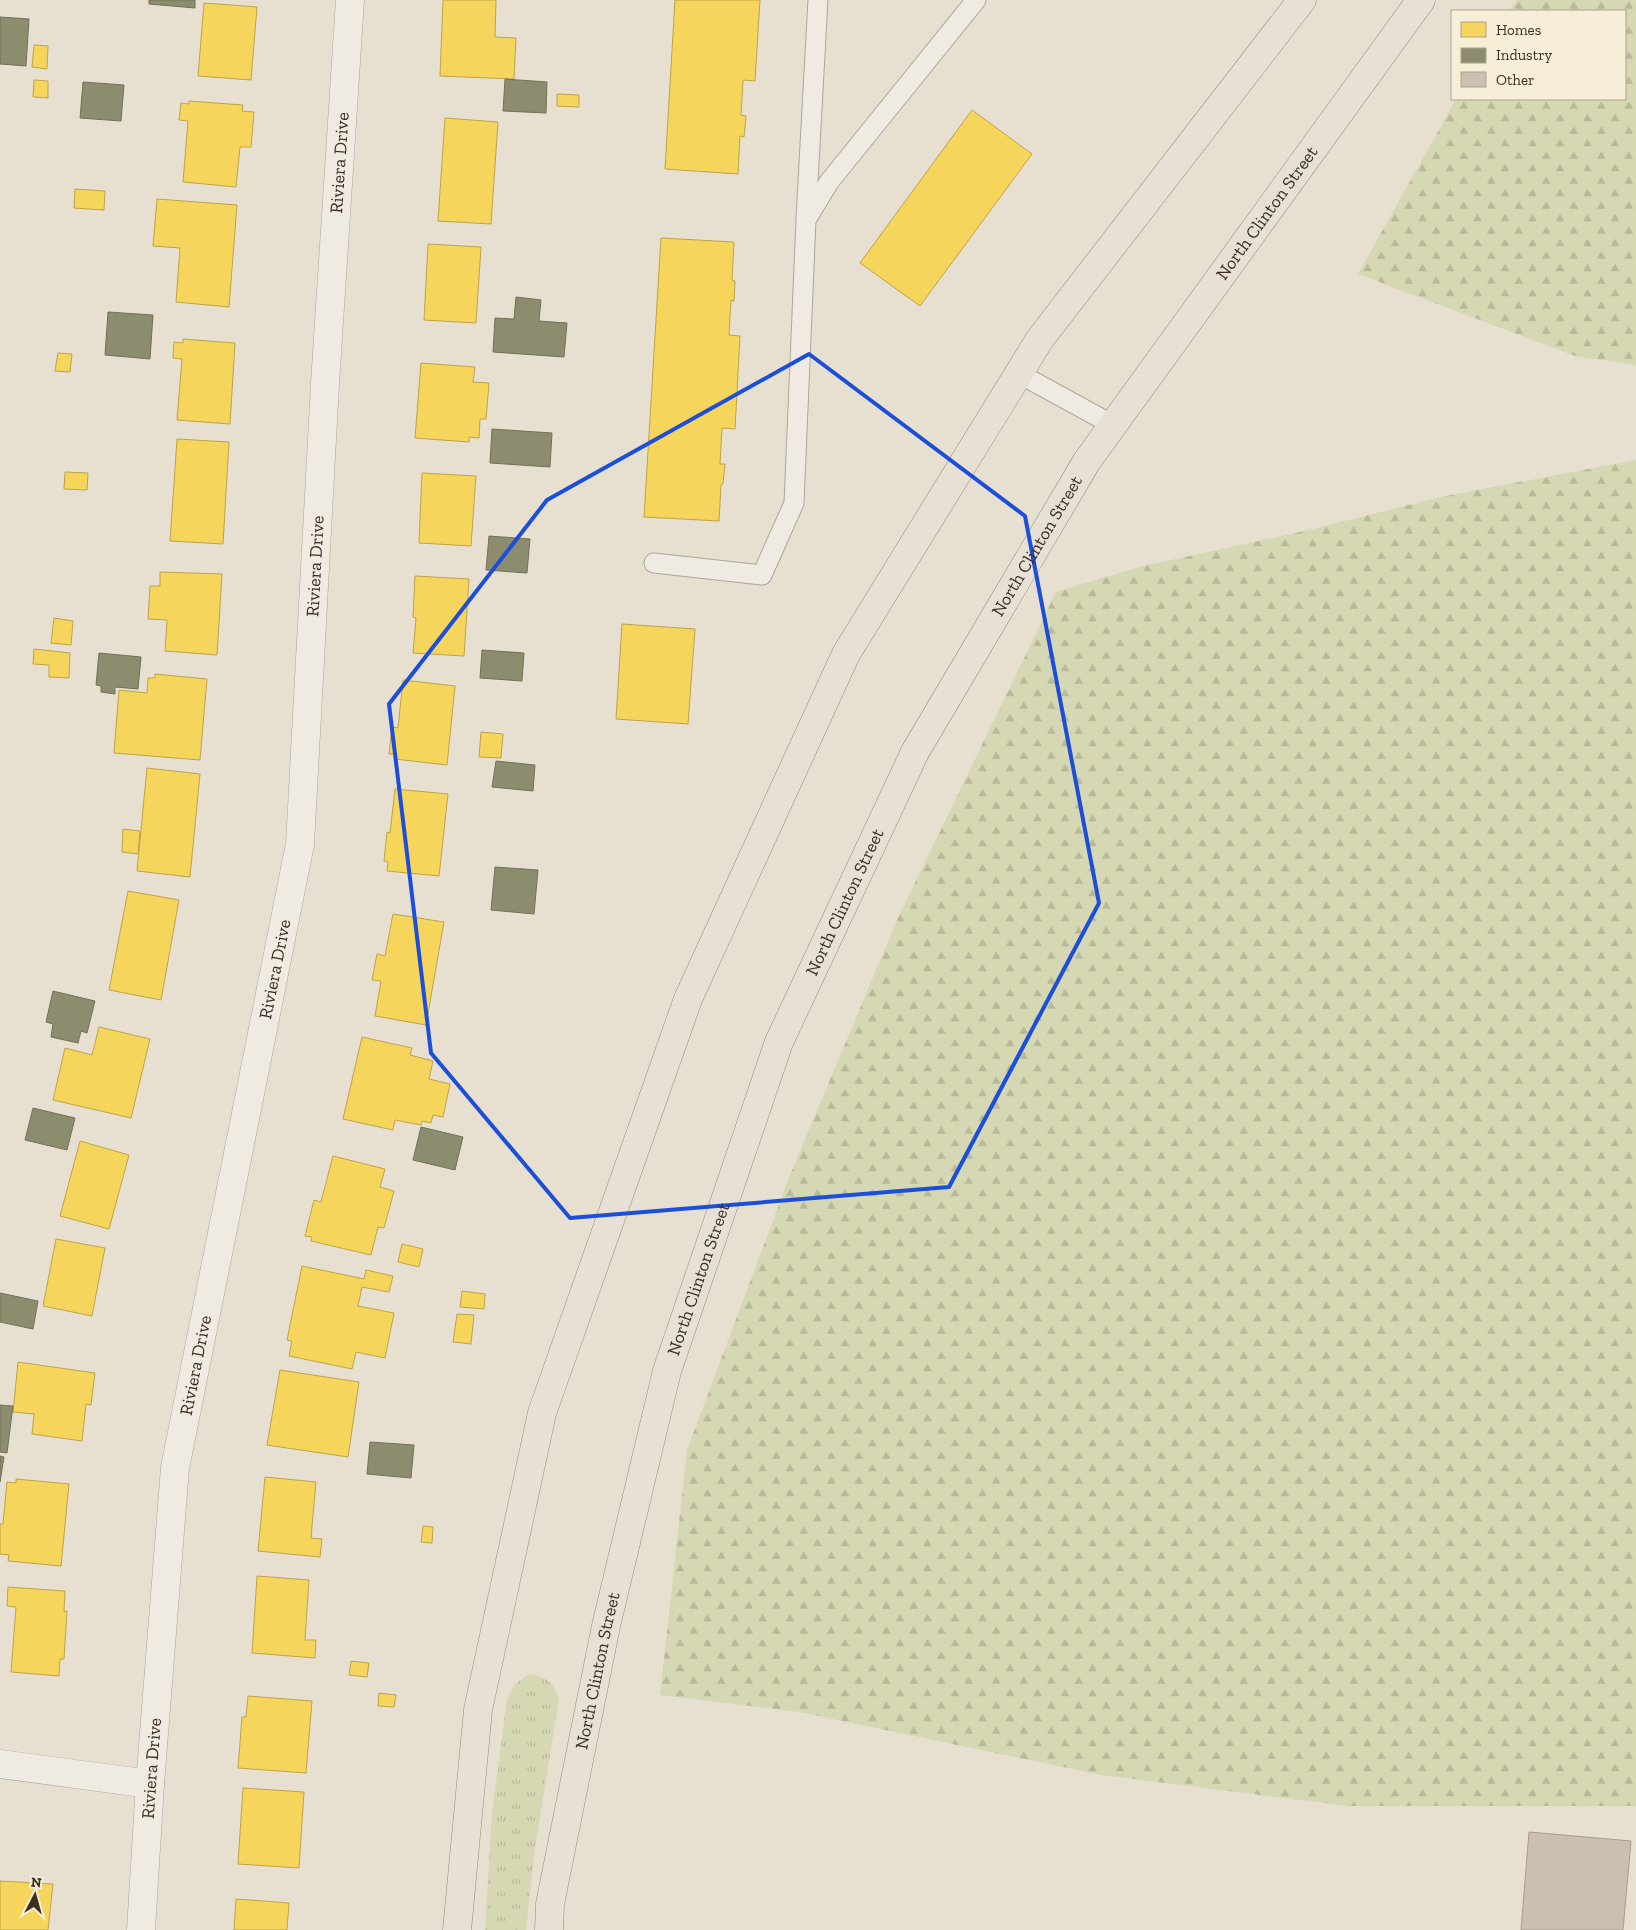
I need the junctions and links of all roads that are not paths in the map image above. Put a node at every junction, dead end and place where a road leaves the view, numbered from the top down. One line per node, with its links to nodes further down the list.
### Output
1 (350, 0): 11 (street, Riviera Drive)
2 (818, 0): 6 (lane)
3 (976, 0): 6 (lane)
4 (1302, 0): 7 (main road)
5 (1421, 0): 8 (main road, North Clinton Street)
6 (806, 220): 9 (lane)
7 (1018, 373): 8 (lane); 13 (main road)
8 (1114, 425): 14 (main road, North Clinton Street)
9 (654, 563)
10 (0, 1764): 11 (street)
11 (150, 1784): 12 (street, Riviera Drive)
12 (141, 1930)
13 (458, 1930)
14 (549, 1930)

